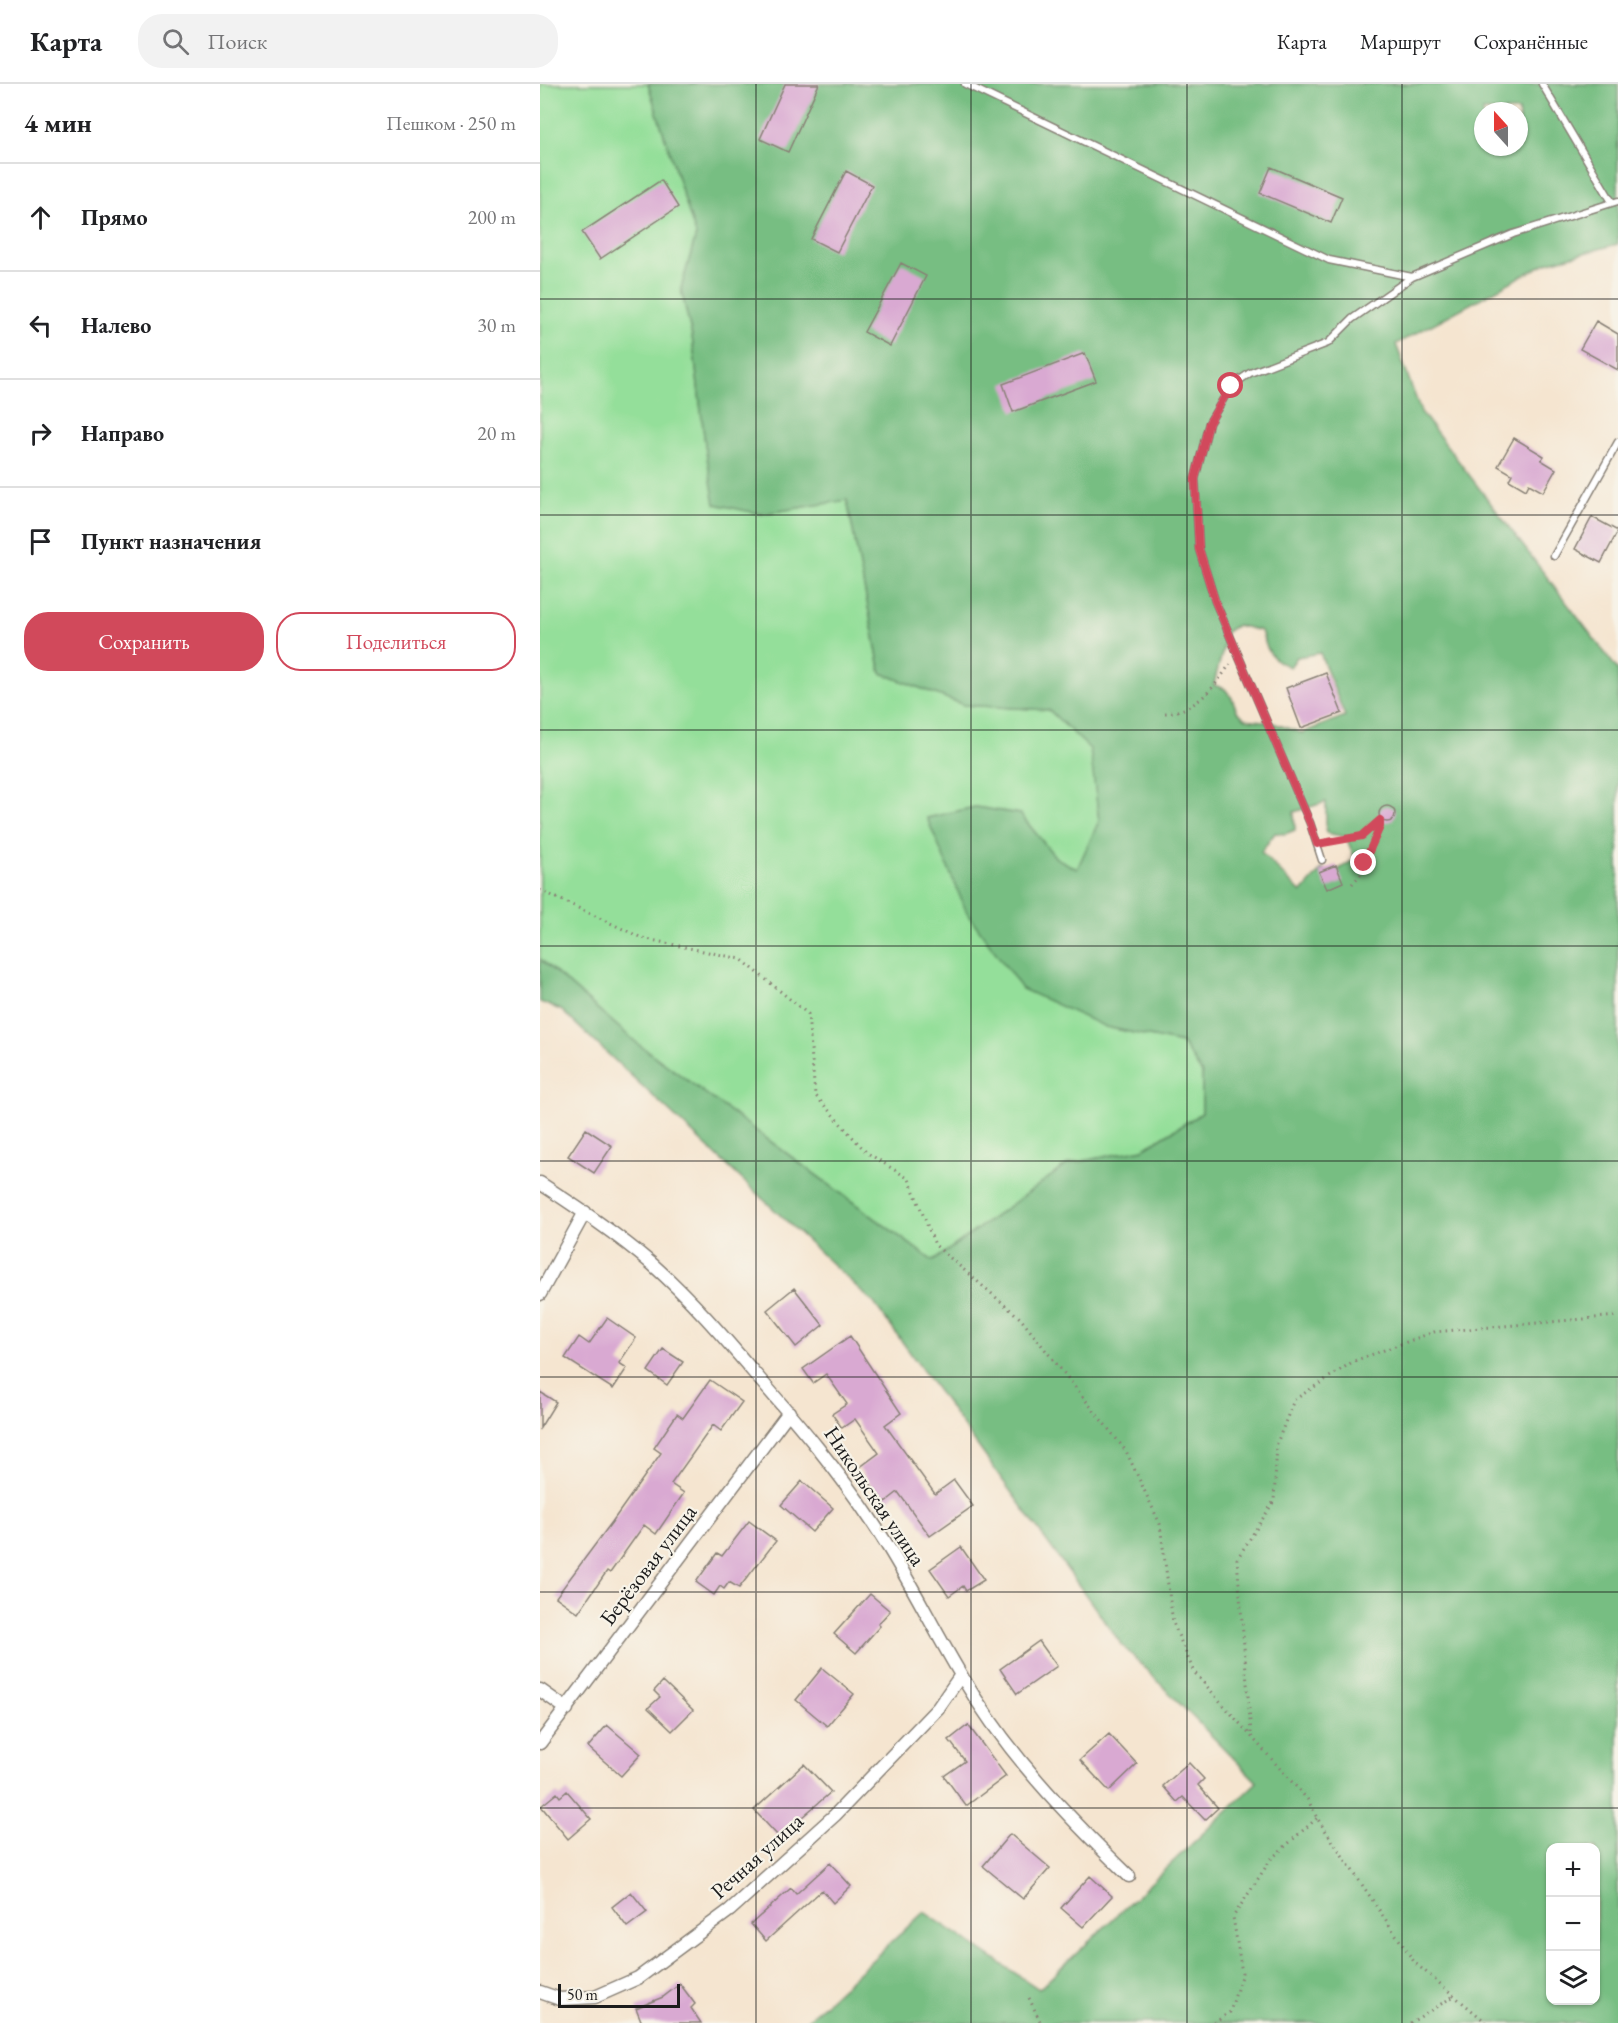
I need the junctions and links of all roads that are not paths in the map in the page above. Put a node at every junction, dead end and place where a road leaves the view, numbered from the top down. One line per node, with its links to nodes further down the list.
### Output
1 (965, 84): 4 (lane)
2 (1542, 84): 3 (lane)
3 (1615, 202): 4 (lane)
4 (1412, 277): 7 (lane)
5 (1618, 442): 6 (lane)
6 (1554, 556)
7 (1322, 860)
8 (540, 1183): 9 (street, Никольская улица)
9 (585, 1212): 10 (street); 11 (street, Никольская улица)
10 (540, 1294)
11 (789, 1412): 12 (street, Никольская улица); 14 (street, Берёзовая улица)
12 (961, 1675): 16 (street, Никольская улица); 17 (street, Речная улица)
13 (540, 1690): 14 (street)
14 (567, 1709): 15 (street, Берёзовая улица)
15 (540, 1743)
16 (1129, 1876)
17 (540, 1992)

